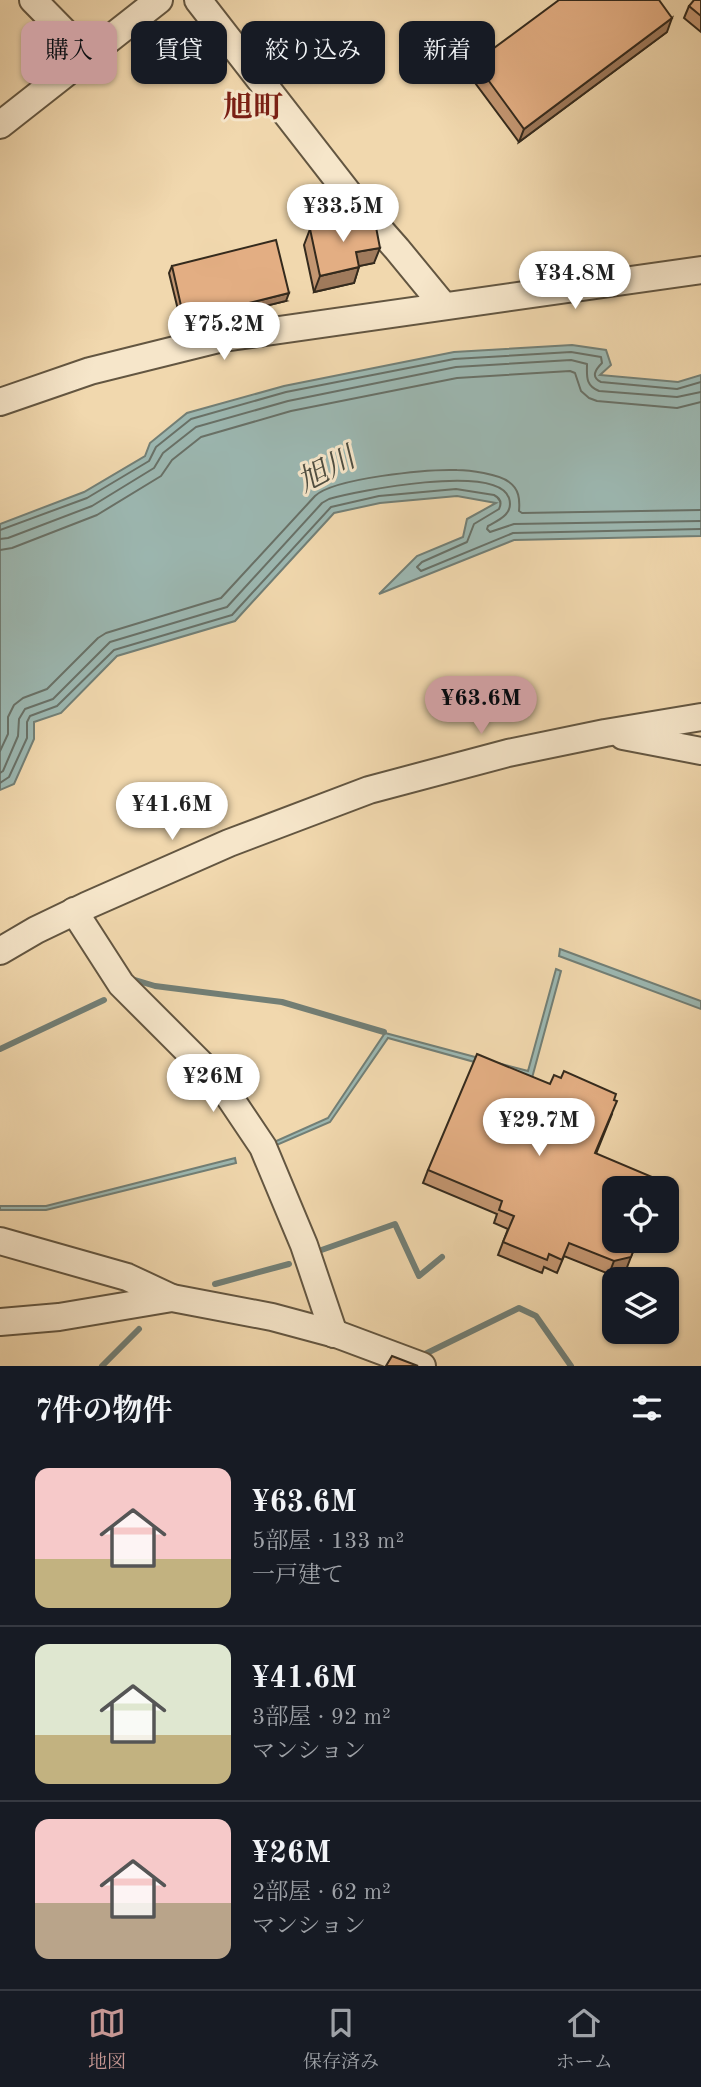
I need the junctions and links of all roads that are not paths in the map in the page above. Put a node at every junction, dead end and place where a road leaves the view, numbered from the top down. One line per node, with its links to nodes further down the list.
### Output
1 (33, 0): 4 (street)
2 (159, 0): 5 (street)
3 (198, 0): 9 (street)
4 (54, 21)
5 (117, 33)
6 (52, 84): 7 (street)
7 (0, 125)
8 (701, 270): 9 (street)
9 (443, 306): 10 (street)
10 (0, 402)
11 (701, 717): 12 (street)
12 (604, 733): 13 (street); 14 (street)
13 (701, 751)
14 (74, 911): 15 (street); 19 (street)
15 (0, 950)
16 (0, 1241): 17 (street)
17 (173, 1298): 18 (street); 19 (street)
18 (0, 1322)
19 (334, 1334): 20 (street)
20 (422, 1366)

